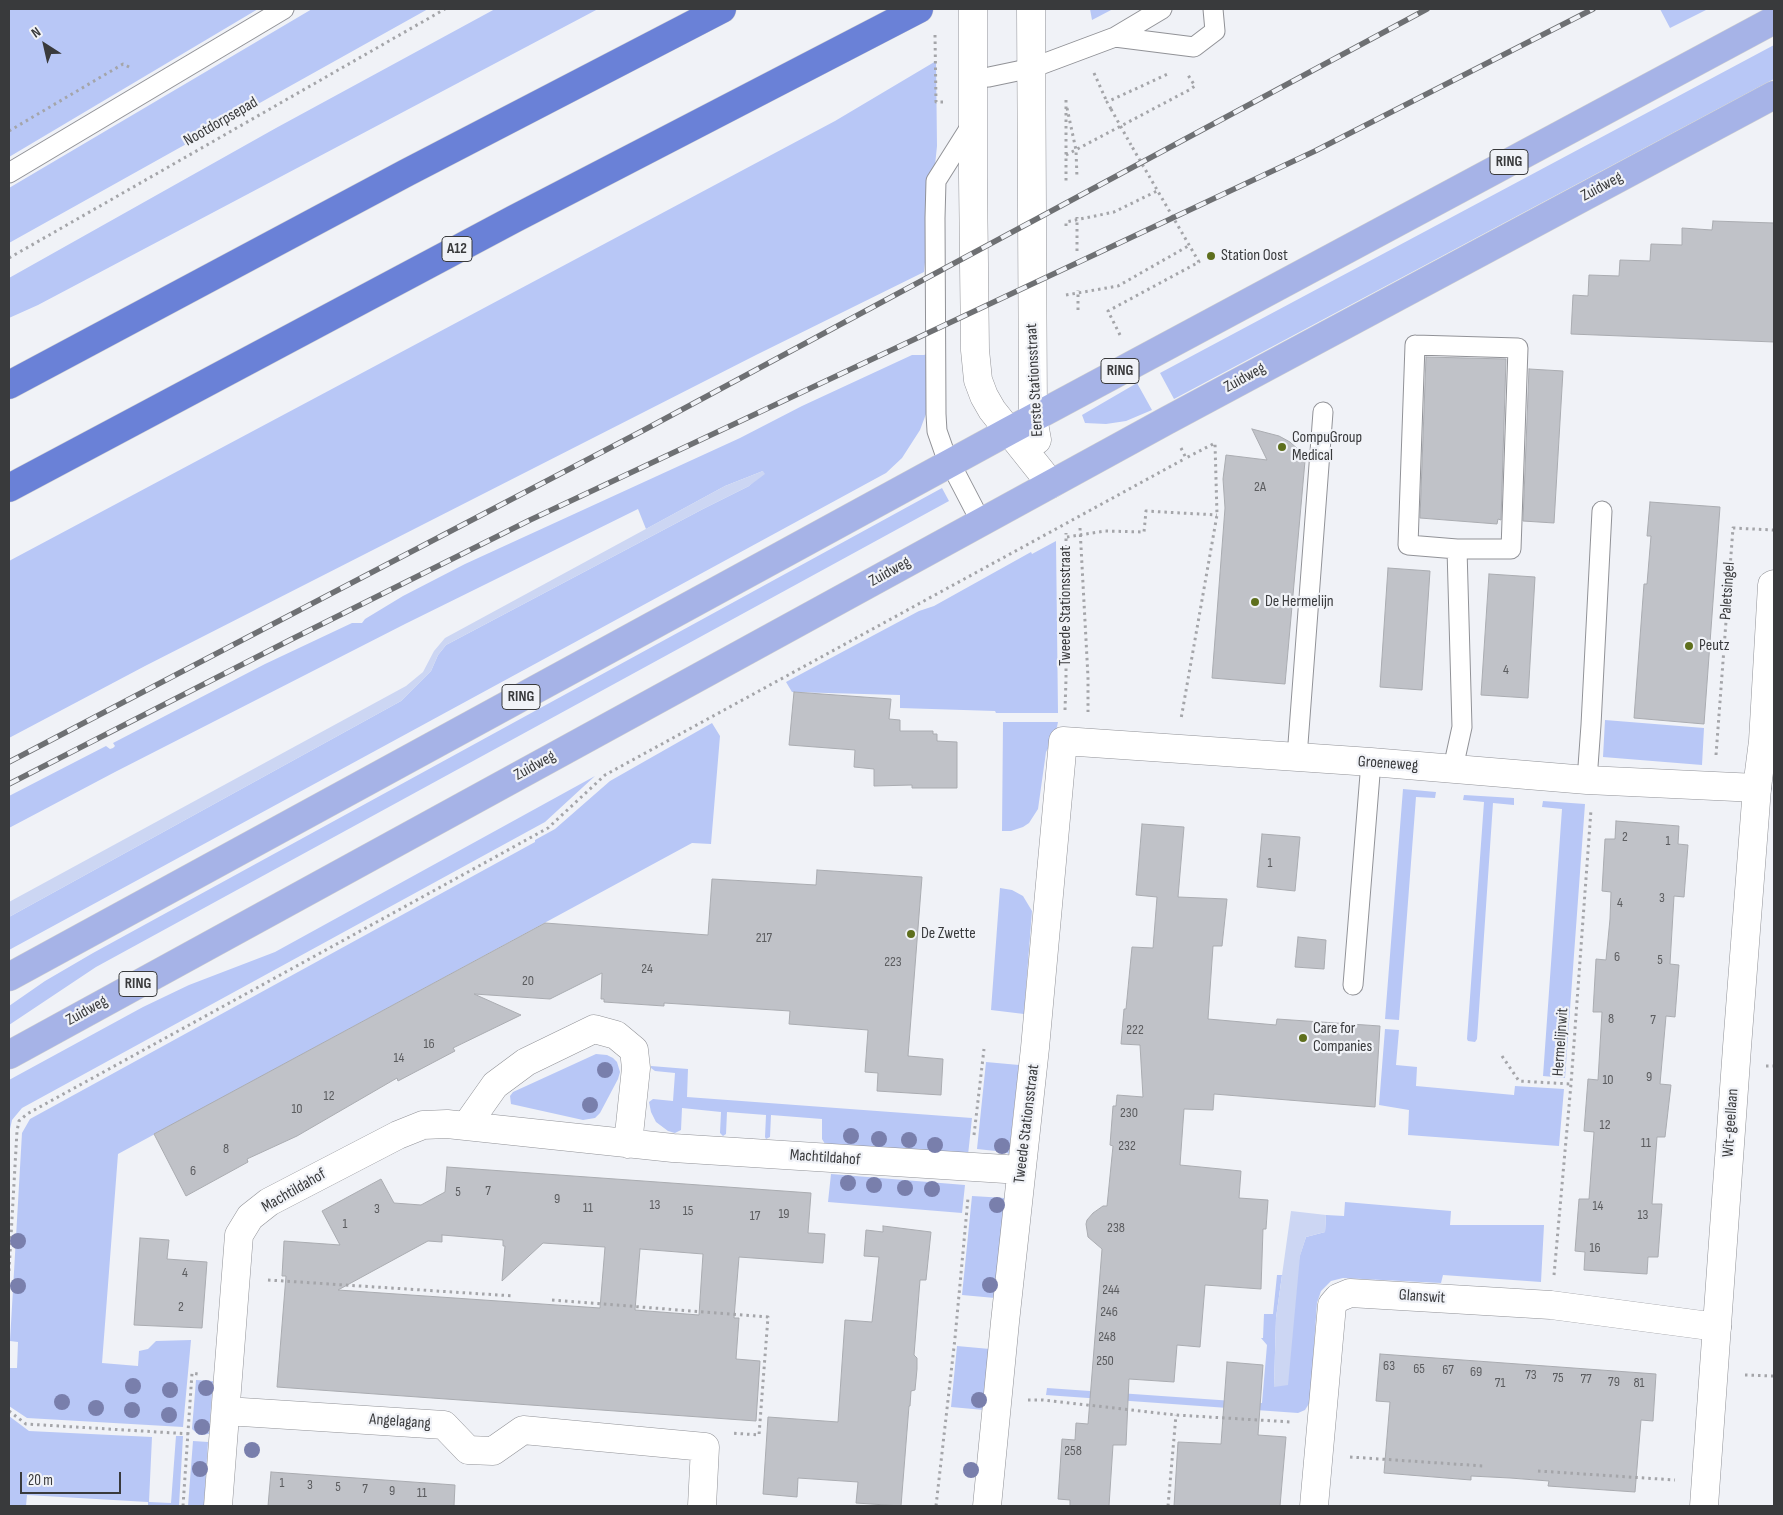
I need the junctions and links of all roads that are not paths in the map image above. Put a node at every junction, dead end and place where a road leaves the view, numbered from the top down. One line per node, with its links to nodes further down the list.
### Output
1 (284, 9): 14 (lane)
2 (722, 9): 15 (highway)
3 (973, 9): 11 (street, Eerste Stationsstraat)
4 (1031, 9): 10 (street, Eerste Stationsstraat)
5 (1162, 9): 9 (lane)
6 (1213, 9): 9 (lane)
7 (914, 12): 21 (highway, A12)
8 (1774, 20): 17 (main road, RING)
9 (1115, 37): 10 (lane)
10 (1032, 68): 11 (lane); 17 (street, Eerste Stationsstraat)
11 (972, 78): 13 (street, Eerste Stationsstraat)
12 (1774, 95): 20 (main road, Zuidweg / RING)
13 (972, 124): 18 (street, Eerste Stationsstraat); 19 (lane)
14 (9, 173)
15 (9, 385)
16 (1322, 412): 28 (lane)
17 (1034, 418): 18 (main road, RING); 20 (street, Eerste Stationsstraat)
18 (1009, 431): 19 (main road, RING); 20 (street, Eerste Stationsstraat)
19 (950, 464): 23 (lane); 33 (main road, RING)
20 (1051, 484): 23 (main road, Zuidweg / RING)
21 (9, 488)
22 (1602, 511): 31 (lane)
23 (981, 522): 35 (main road, Zuidweg / RING)
24 (1456, 549): 24 (lane); 30 (lane)
25 (1774, 584): 27 (street)
26 (1063, 741): 28 (street, Groeneweg); 38 (street, Tweede Stationsstraat)
27 (1769, 741): 32 (street, Wit-geellaan)
28 (1297, 758): 29 (street, Groeneweg)
29 (1371, 762): 30 (street, Groeneweg); 34 (lane)
30 (1453, 768): 31 (street, Groeneweg)
31 (1587, 780): 32 (street, Groeneweg)
32 (1757, 788): 39 (street, Wit-geellaan)
33 (9, 977)
34 (1353, 985)
35 (9, 1055)
36 (466, 1126): 37 (street, Machtildahof); 37 (street); 40 (street, Machtildahof)
37 (628, 1144): 38 (street, Machtildahof)
38 (1021, 1170): 44 (street, Tweede Stationsstraat)
39 (1717, 1328): 41 (street, Wit-geellaan); 45 (street, Glanswit)
40 (226, 1410): 42 (street, Machtildahof); 43 (street, Angelagang)
41 (1705, 1494)
42 (218, 1506)
43 (702, 1506)
44 (987, 1506)
45 (1314, 1506)

